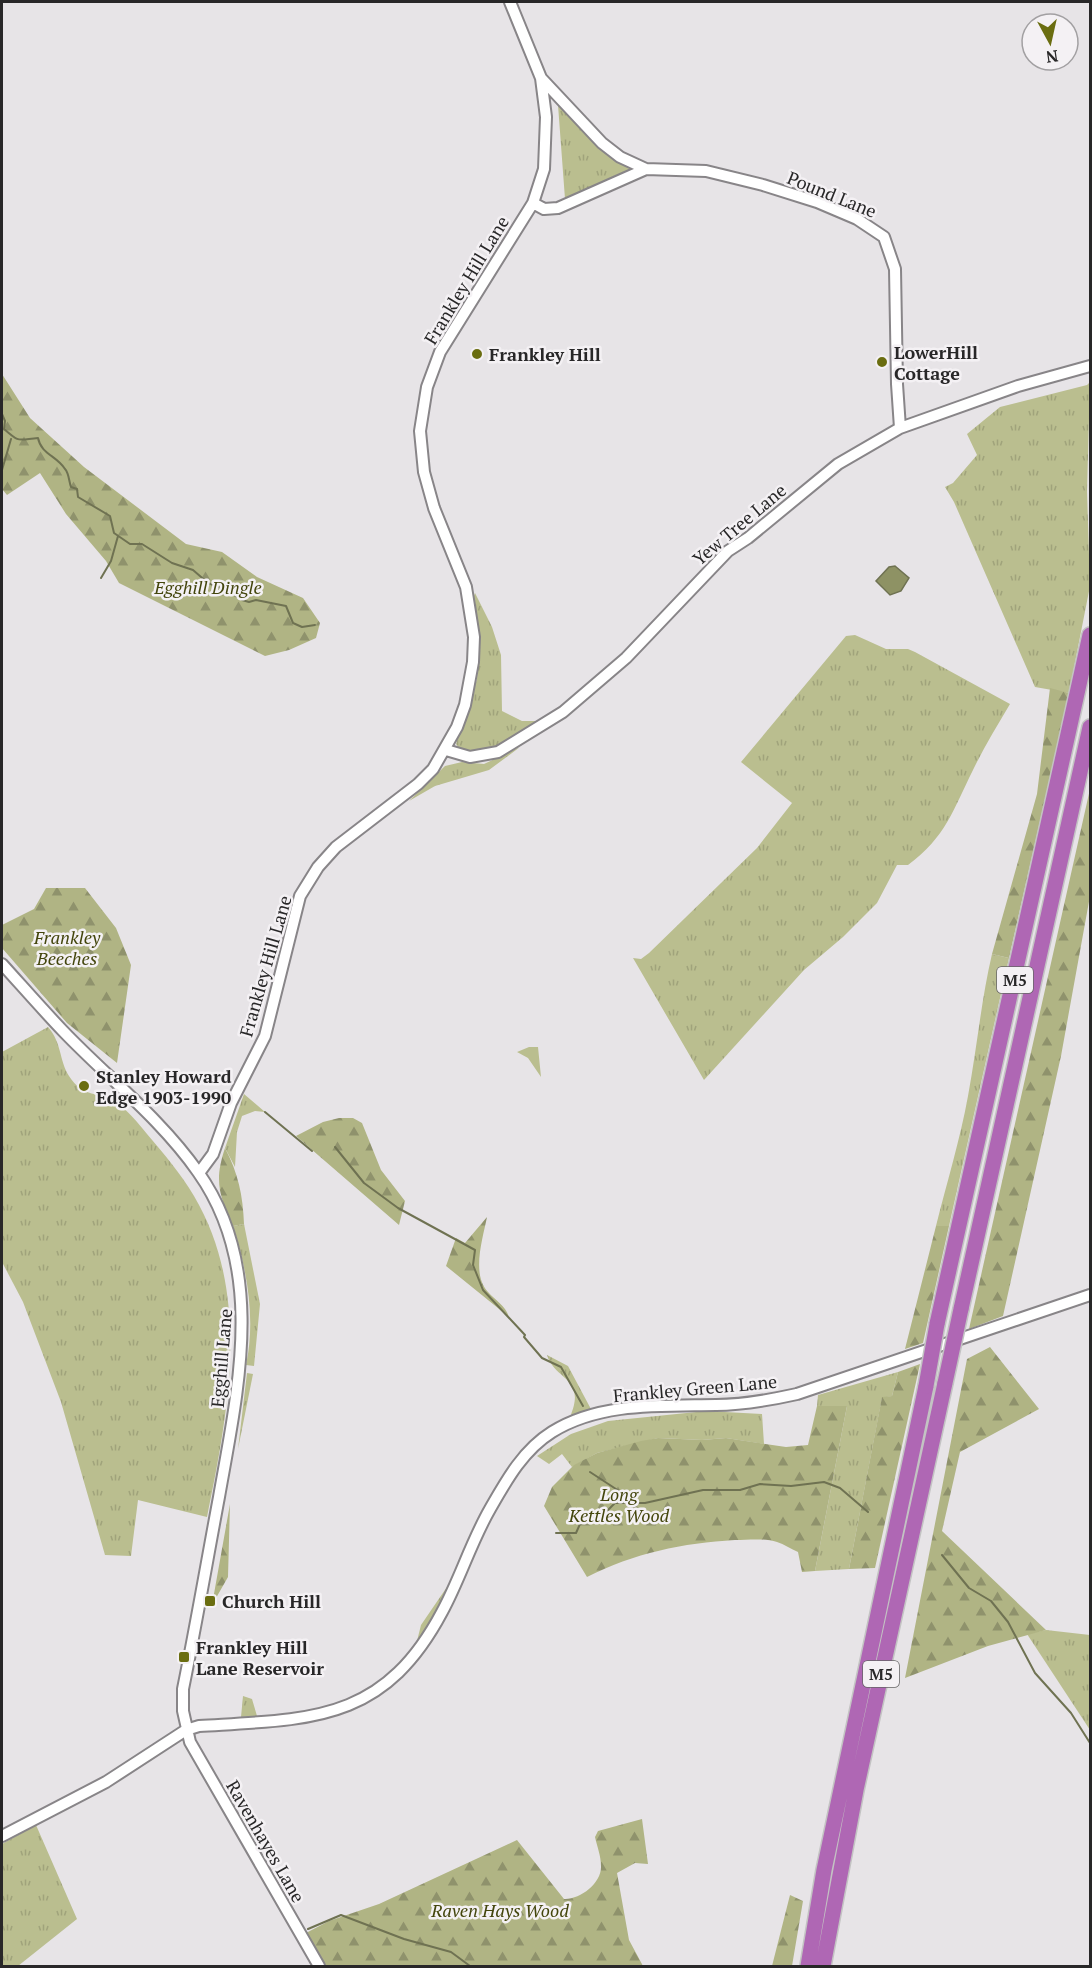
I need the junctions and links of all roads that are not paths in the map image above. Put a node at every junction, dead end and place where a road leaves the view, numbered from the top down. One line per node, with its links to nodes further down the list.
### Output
1 (510, 2): 2 (street, Frankley Hill Lane)
2 (541, 78): 3 (street, Pound Lane); 4 (street, Frankley Hill Lane)
3 (646, 169): 4 (street, Pound Lane); 6 (street, Pound Lane)
4 (533, 203): 9 (street, Frankley Hill Lane)
5 (1090, 366): 6 (street, Yew Tree Lane)
6 (900, 428): 9 (street, Yew Tree Lane)
7 (1090, 635): 16 (highway, M5, bridge)
8 (1090, 727): 17 (highway, M5, bridge)
9 (446, 750): 11 (street, Frankley Hill Lane)
10 (2, 964): 11 (street, Egghill Lane)
11 (199, 1173): 13 (street, Egghill Lane)
12 (1090, 1295): 13 (street, Frankley Green Lane)
13 (186, 1730): 14 (street); 15 (street, Ravenhayes Lane)
14 (2, 1836)
15 (319, 1966)
16 (807, 1966)
17 (824, 1966)

